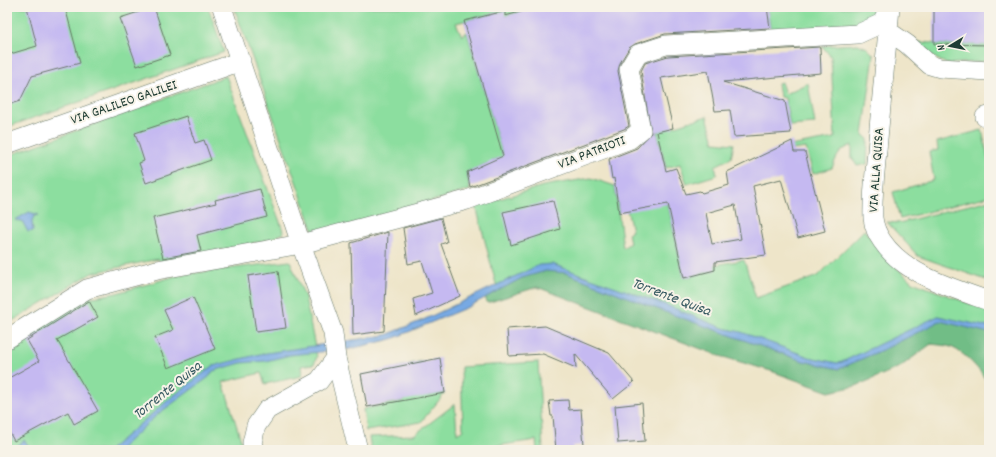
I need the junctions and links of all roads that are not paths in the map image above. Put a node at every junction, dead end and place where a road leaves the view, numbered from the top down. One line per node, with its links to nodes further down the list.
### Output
1 (222, 7): 4 (street)
2 (890, 7): 3 (street, VIA ALLA QUISA); 7 (street, VIA PATRIOTI)
3 (888, 31): 5 (street); 8 (street, VIA ALLA QUISA)
4 (241, 61): 6 (street, VIA GALILEO GALILEI); 7 (street)
5 (989, 71)
6 (7, 144)
7 (301, 244): 9 (street); 10 (street)
8 (989, 301)
9 (7, 339)
10 (336, 358): 11 (street); 12 (street)
11 (254, 450)
12 (358, 450)

